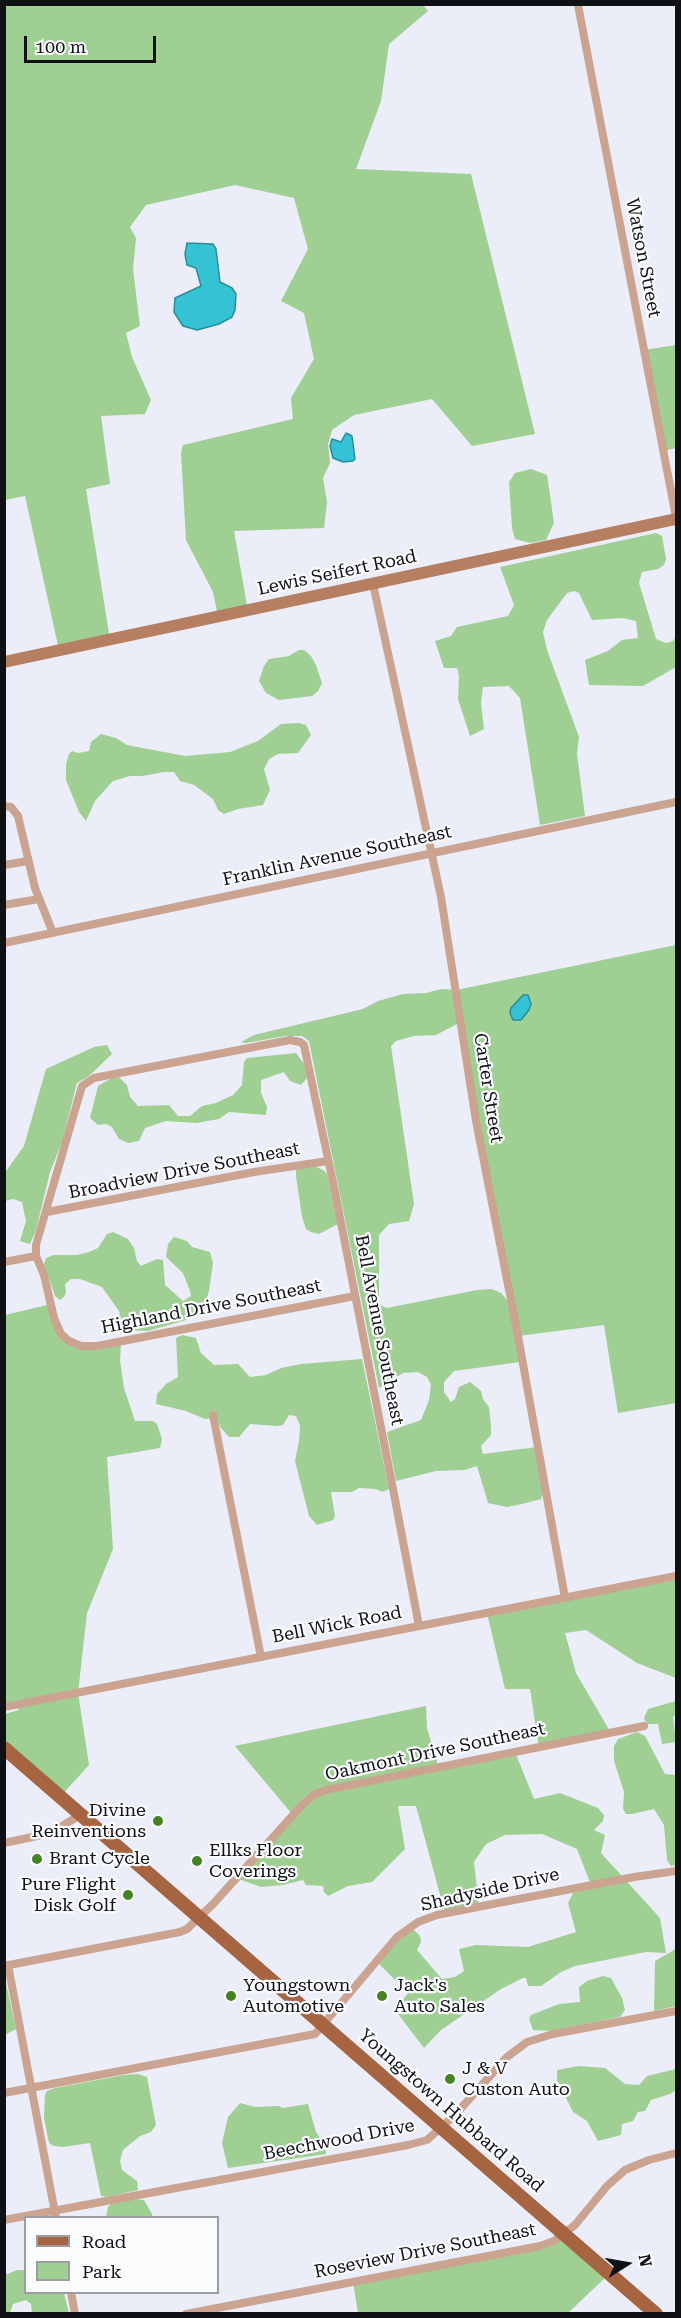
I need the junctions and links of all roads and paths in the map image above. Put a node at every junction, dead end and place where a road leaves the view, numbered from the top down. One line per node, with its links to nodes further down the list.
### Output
1 (578, 5): 2 (street, Watson Street)
2 (676, 518): 3 (street, Lewis Seifert Road)
3 (373, 584): 4 (street, Lewis Seifert Road); 7 (street, Carter Street)
4 (4, 662)
5 (676, 802): 7 (street, Franklin Avenue Southeast)
6 (4, 806): 8 (street)
7 (431, 853): 12 (street, Franklin Avenue Southeast); 21 (street, Carter Street)
8 (28, 861): 9 (street); 10 (street)
9 (4, 865)
10 (39, 899): 11 (street); 12 (street)
11 (4, 905)
12 (54, 933): 13 (street, Franklin Avenue Southeast)
13 (4, 943)
14 (328, 1161): 15 (street, Broadview Drive Southeast); 15 (street, Bell Avenue Southeast); 18 (street, Bell Avenue Southeast)
15 (47, 1212): 16 (street)
16 (36, 1256): 17 (street); 18 (street, Highland Drive Southeast)
17 (4, 1262)
18 (355, 1296): 22 (street, Bell Avenue Southeast)
19 (213, 1415): 23 (street)
20 (676, 1576): 21 (street, Bell Wick Road)
21 (565, 1598): 22 (street, Bell Wick Road)
22 (419, 1626): 23 (street, Bell Wick Road)
23 (261, 1657): 24 (street, Bell Wick Road)
24 (4, 1707)
25 (644, 1726): 30 (street, Oakmont Drive Southeast)
26 (4, 1748): 27 (main road, Youngstown Hubbard Road)
27 (80, 1815): 28 (street); 30 (main road, Youngstown Hubbard Road)
28 (4, 1842)
29 (676, 1871): 33 (street, Shadyside Drive)
30 (199, 1918): 31 (street, Oakmont Drive Southeast); 33 (main road, Youngstown Hubbard Road)
31 (6, 1965): 34 (street)
32 (676, 2011): 36 (street, Beechwood Drive)
33 (323, 2025): 34 (street, Shadyside Drive); 36 (main road, Youngstown Hubbard Road)
34 (31, 2088): 35 (street, Shadyside Drive); 38 (street)
35 (4, 2093)
36 (442, 2127): 38 (street, Beechwood Drive); 42 (main road, Youngstown Hubbard Road)
37 (676, 2153): 42 (street, Roseview Drive Southeast)
38 (56, 2214): 39 (street, Beechwood Drive)
39 (39, 2216)
40 (24, 2218): 41 (street, Beechwood Drive)
41 (4, 2220)
42 (563, 2233): 45 (street, Roseview Drive Southeast); 46 (main road, Youngstown Hubbard Road)
43 (71, 2294): 44 (street)
44 (75, 2313)
45 (186, 2313)
46 (656, 2313)

